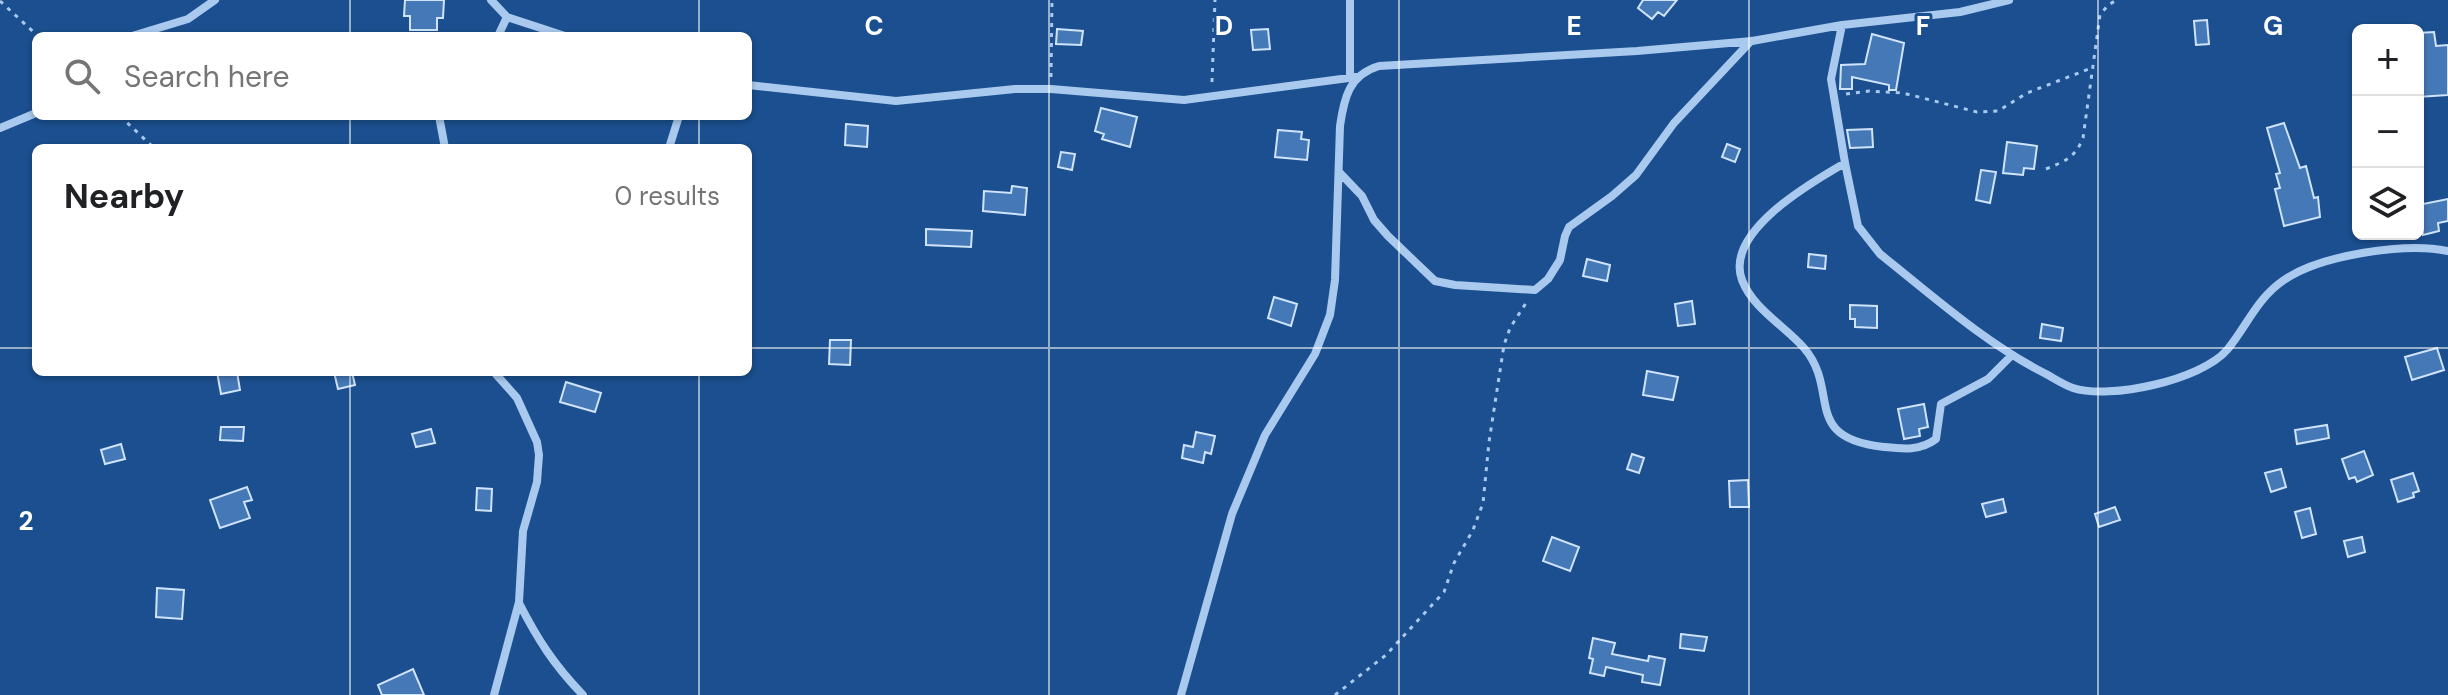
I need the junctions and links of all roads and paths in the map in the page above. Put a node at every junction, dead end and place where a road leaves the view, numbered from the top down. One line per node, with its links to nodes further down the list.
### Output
1 (215, 0): 12 (street)
2 (491, 0): 9 (street)
3 (1052, 0): 19 (path)
4 (1215, 0): 21 (path)
5 (1350, 0): 17 (street)
6 (2009, 0): 10 (street)
7 (2117, 0): 16 (path)
8 (0, 1): 11 (path)
9 (507, 17): 13 (street); 14 (street)
10 (1842, 25): 15 (street); 20 (street)
11 (34, 32)
12 (145, 32)
13 (500, 32)
14 (553, 32)
15 (1752, 41): 17 (street); 34 (street)
16 (2094, 67): 20 (path); 31 (path)
17 (1353, 78): 21 (street); 32 (street)
18 (752, 85): 19 (street)
19 (1051, 89): 21 (street)
20 (1835, 96): 30 (street)
21 (1211, 98)
22 (32, 115): 26 (street)
23 (124, 120): 27 (path)
24 (440, 120): 28 (street)
25 (678, 120): 29 (street)
26 (0, 128)
27 (150, 144)
28 (444, 144)
29 (670, 144)
30 (1845, 163): 35 (street); 35 (street)
31 (2046, 169)
32 (1340, 173): 34 (street); 40 (street)
33 (2448, 251): 35 (street)
34 (1535, 290): 41 (path)
35 (2011, 356)
36 (498, 376): 37 (street)
37 (519, 602): 38 (street); 39 (street)
38 (494, 695)
39 (583, 695)
40 (1181, 695)
41 (1335, 695)

